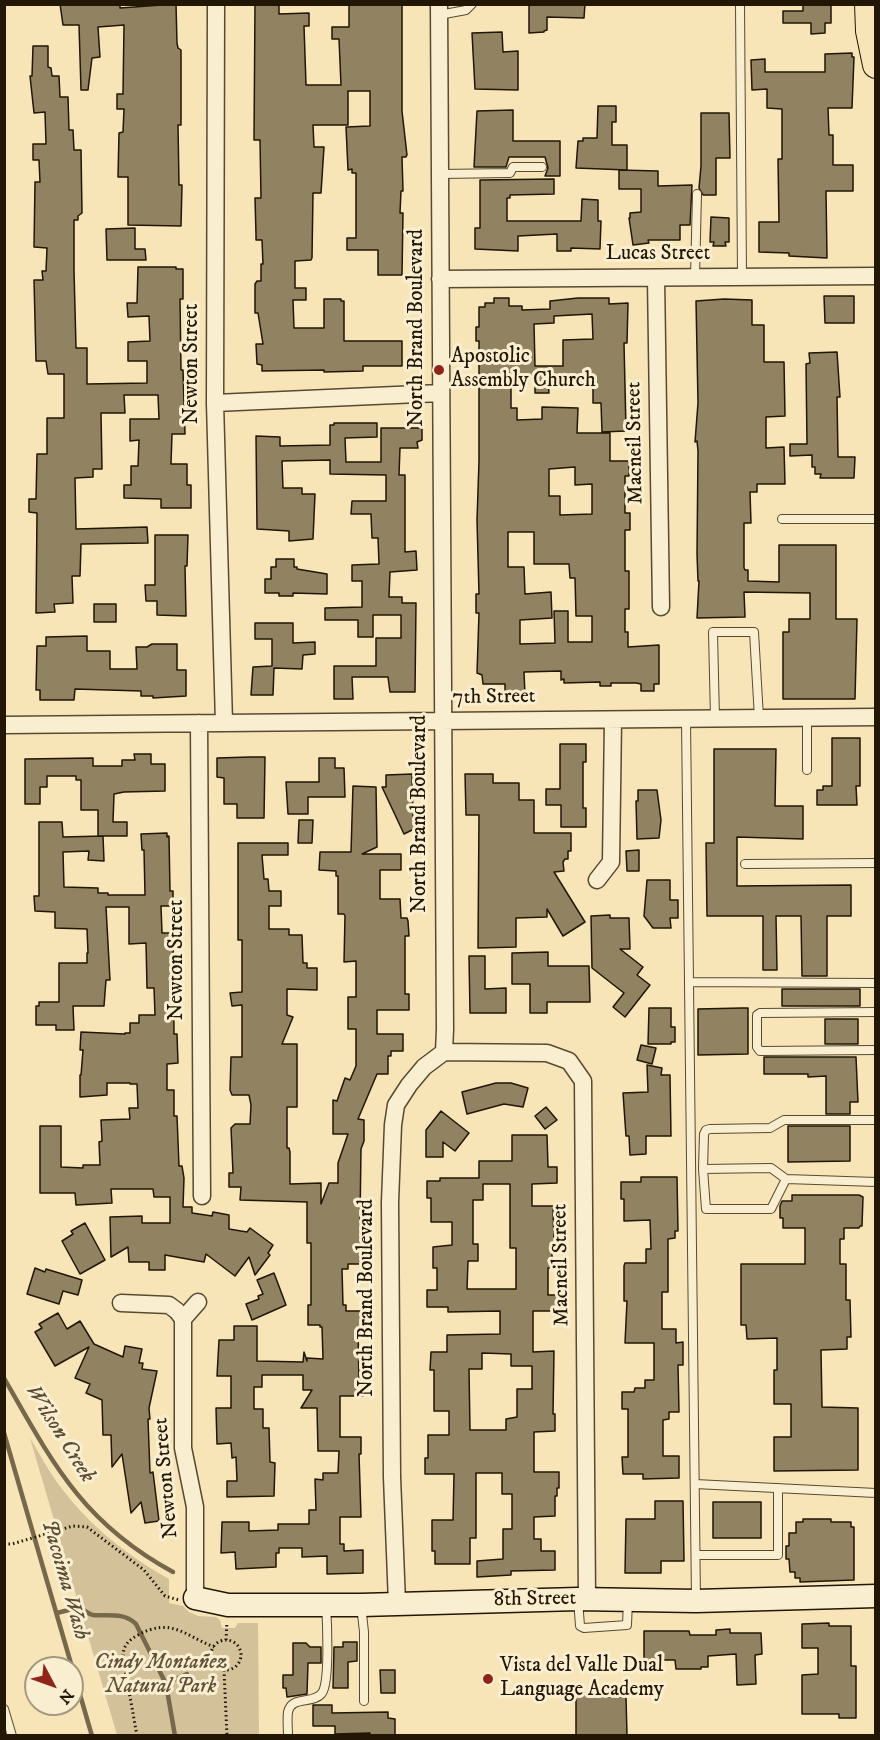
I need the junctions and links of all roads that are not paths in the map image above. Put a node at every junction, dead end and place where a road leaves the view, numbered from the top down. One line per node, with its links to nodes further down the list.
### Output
1 (216, 4): 16 (street, Newton Street)
2 (472, 4): 5 (lane)
3 (740, 4): 11 (lane)
4 (868, 4): 6 (main road)
5 (439, 10): 8 (street, North Brand Boulevard)
6 (876, 65)
7 (542, 167): 8 (lane)
8 (440, 174): 14 (street, North Brand Boulevard)
9 (698, 194): 13 (lane)
10 (876, 276): 11 (street, Lucas Street)
11 (742, 277): 13 (street, Lucas Street)
12 (656, 278): 13 (street, Lucas Street); 14 (street, Lucas Street); 19 (street, Macneil Street)
13 (695, 278)
14 (440, 279): 15 (street, North Brand Boulevard)
15 (441, 393): 16 (street); 26 (street, North Brand Boulevard)
16 (215, 403): 28 (street, Newton Street)
17 (783, 519): 18 (lane)
18 (876, 519)
19 (661, 607)
20 (876, 717): 22 (street, 7th Street)
21 (759, 718): 22 (street, 7th Street); 24 (street, 7th Street); 24 (lane)
22 (807, 718): 30 (lane)
23 (686, 719): 24 (street, 7th Street); 25 (street, 7th Street); 34 (lane)
24 (715, 719)
25 (613, 720): 26 (street, 7th Street); 33 (street)
26 (443, 721): 28 (street, 7th Street); 38 (street, North Brand Boulevard)
27 (199, 723): 28 (street, 7th Street); 29 (street, 7th Street); 43 (street, Newton Street)
28 (224, 723)
29 (4, 725)
30 (807, 770)
31 (876, 862): 32 (lane)
32 (745, 864)
33 (597, 880)
34 (689, 982): 35 (lane); 47 (lane)
35 (876, 983)
36 (876, 1011): 37 (lane)
37 (876, 1050)
38 (444, 1052): 53 (street, Macneil Street); 55 (street, North Brand Boulevard)
39 (876, 1120): 40 (lane)
40 (703, 1169): 41 (lane); 41 (lane)
41 (786, 1179): 42 (lane)
42 (876, 1182)
43 (202, 1196)
44 (198, 1302): 46 (street)
45 (121, 1303): 46 (street)
46 (183, 1318): 52 (street, Newton Street)
47 (695, 1484): 48 (lane); 50 (lane)
48 (778, 1488): 49 (lane); 50 (lane)
49 (876, 1493)
50 (696, 1555): 54 (lane)
51 (876, 1596): 54 (street, 8th Street)
52 (195, 1598): 56 (street, 8th Street)
53 (582, 1599): 54 (street, 8th Street); 55 (street, 8th Street)
54 (696, 1601)
55 (397, 1603): 57 (street, 8th Street)
56 (326, 1604): 57 (street, 8th Street); 61 (lane)
57 (361, 1605): 58 (lane)
58 (364, 1701)
59 (4, 1709): 60 (lane)
60 (12, 1736)
61 (288, 1736)

